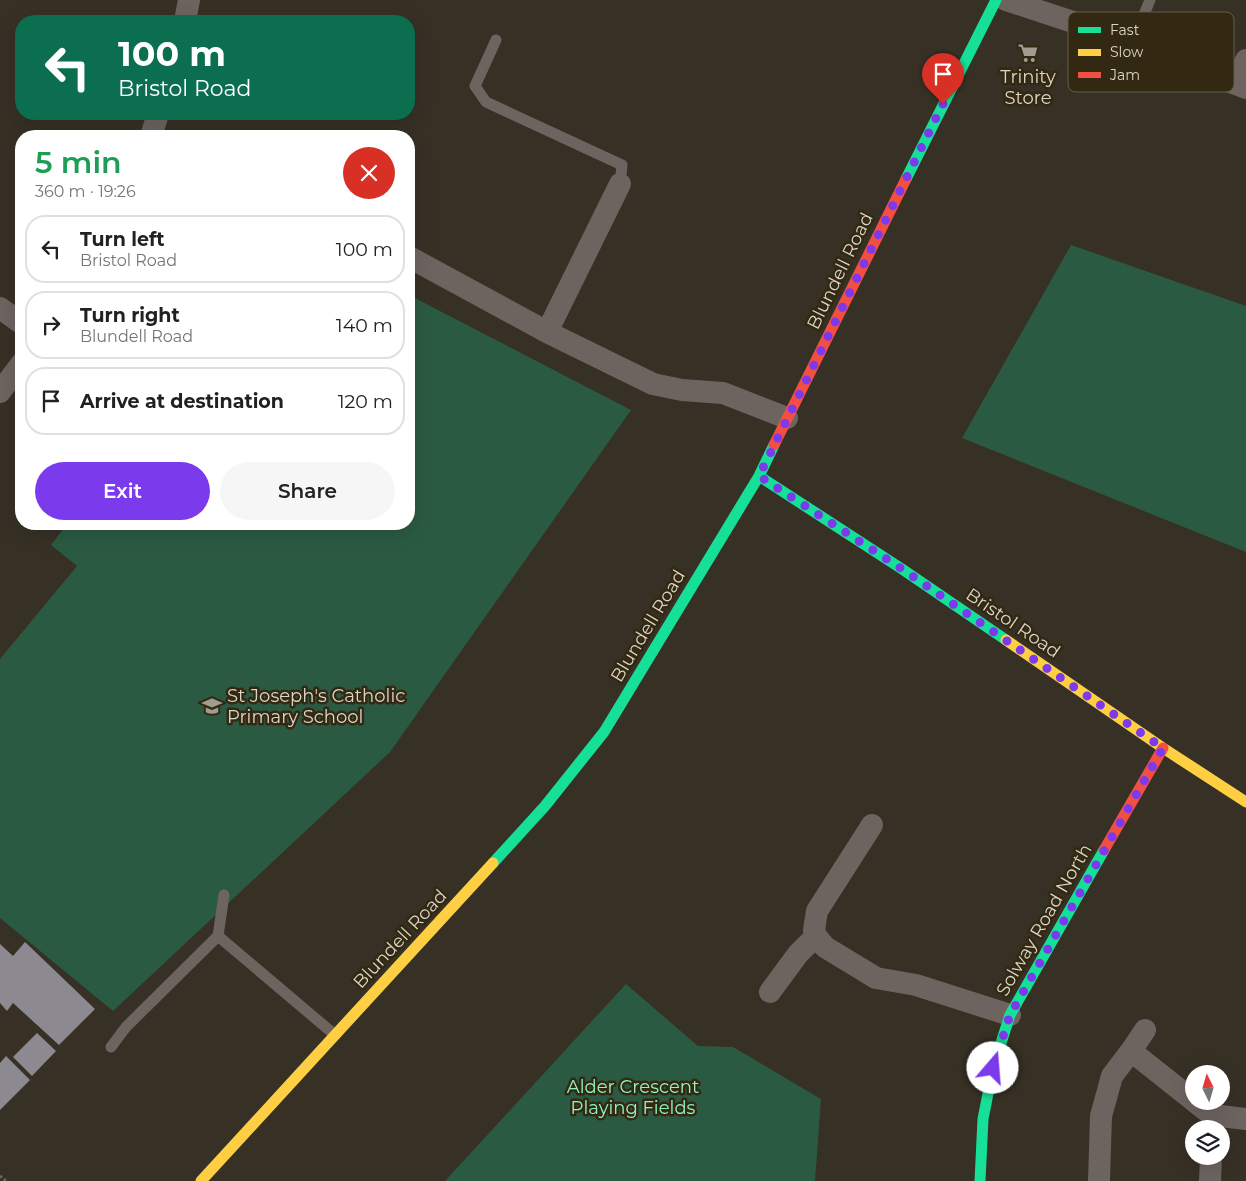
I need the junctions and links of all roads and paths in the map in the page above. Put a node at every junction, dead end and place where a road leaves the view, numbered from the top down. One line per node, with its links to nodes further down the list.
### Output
1 (189, 0): 6 (street)
2 (996, 0): 18 (street, Blundell Road)
3 (1006, 0): 7 (street)
4 (1150, 0): 5 (lane)
5 (1145, 12)
6 (186, 15)
7 (1068, 20)
8 (496, 40): 11 (lane)
9 (1246, 60): 10 (street)
10 (1241, 86)
11 (620, 184): 15 (street)
12 (415, 260): 15 (street)
13 (0, 308): 14 (street)
14 (15, 319)
15 (547, 332): 18 (street)
16 (15, 372): 17 (street)
17 (0, 392)
18 (787, 418): 19 (street, Blundell Road)
19 (759, 476): 20 (street, Bristol Road); 29 (street, Blundell Road)
20 (1163, 748): 21 (street, Bristol Road); 27 (street, Solway Road North)
21 (1246, 802)
22 (872, 825): 25 (street)
23 (224, 895): 24 (lane)
24 (218, 936): 29 (lane); 30 (lane)
25 (816, 936): 26 (street); 27 (street)
26 (770, 992)
27 (1010, 1015): 38 (street, Solway Road North)
28 (1145, 1030): 31 (street)
29 (335, 1035): 37 (street, Blundell Road)
30 (111, 1047)
31 (1131, 1051): 32 (street); 39 (street)
32 (1203, 1111): 33 (street)
33 (1246, 1119)
34 (1211, 1165): 40 (street)
35 (0, 1176): 36 (path)
36 (6, 1181)
37 (201, 1181)
38 (980, 1181)
39 (1099, 1181)
40 (1210, 1181)

